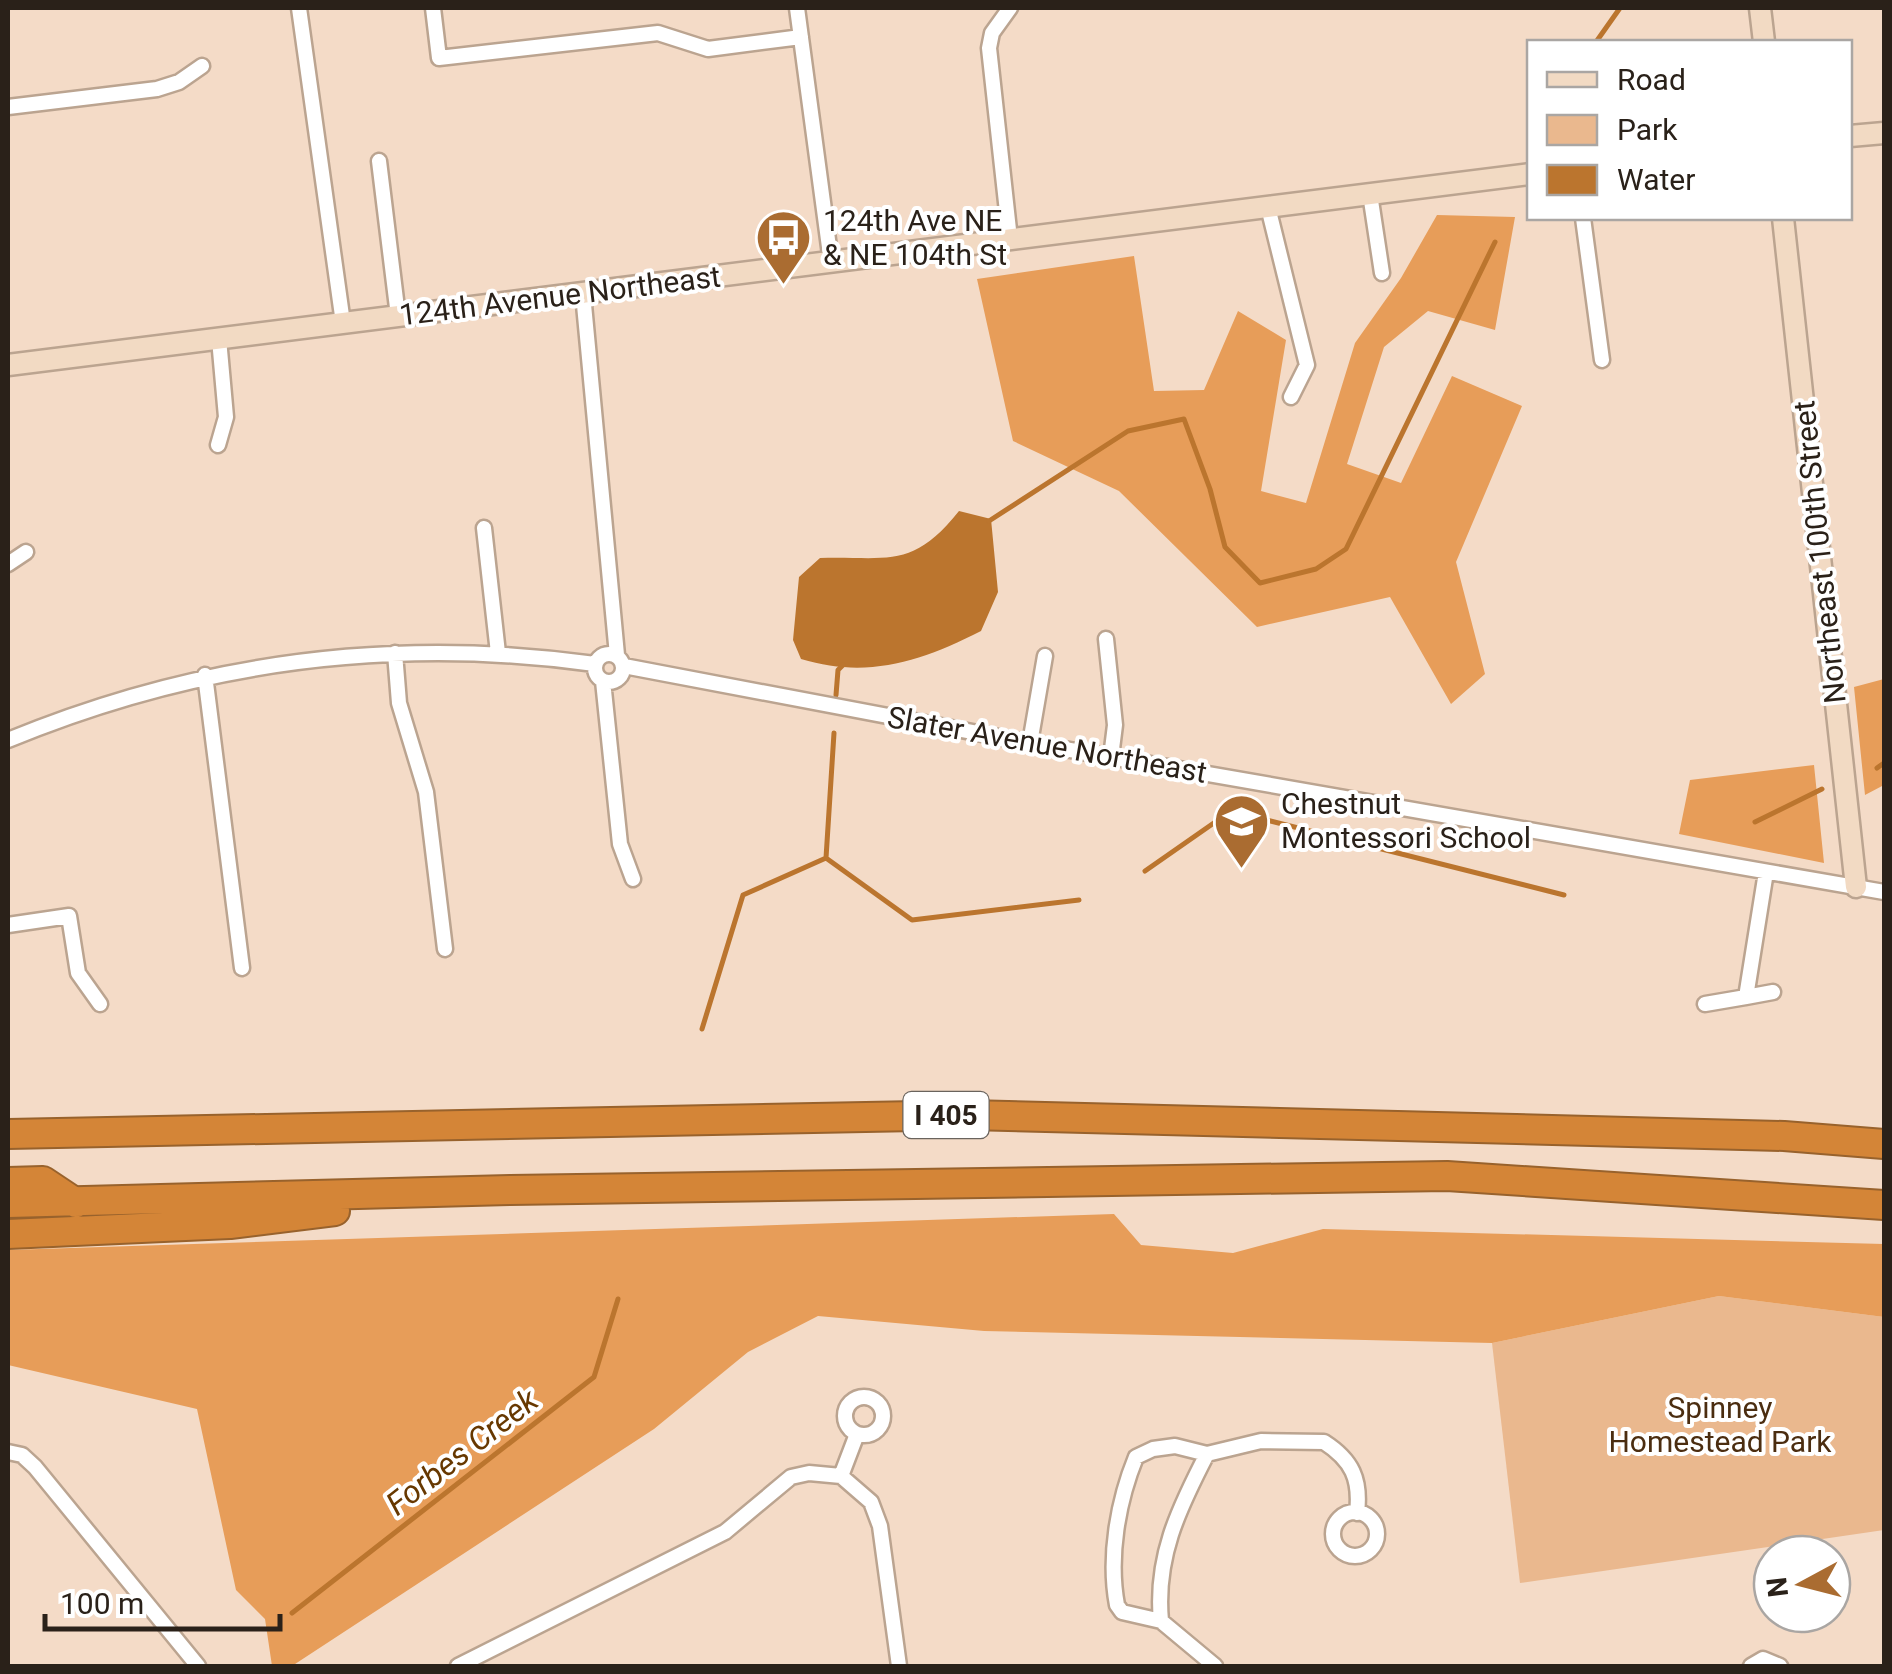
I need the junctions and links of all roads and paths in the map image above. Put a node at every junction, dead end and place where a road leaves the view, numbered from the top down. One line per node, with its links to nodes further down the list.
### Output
1 (299, 8): 23 (street)
2 (433, 8): 6 (street)
3 (797, 8): 6 (street)
4 (1760, 8): 7 (main road)
5 (1006, 11): 18 (street)
6 (801, 37): 19 (street)
7 (1764, 40)
8 (202, 66): 9 (street)
9 (8, 107)
10 (1884, 132): 11 (main road)
11 (1852, 136)
12 (379, 161): 22 (street)
13 (1527, 174): 14 (main road, 124th Avenue Northeast)
14 (1370, 194): 15 (main road, 124th Avenue Northeast); 20 (street)
15 (1268, 207): 18 (main road, 124th Avenue Northeast); 27 (street)
16 (1583, 220): 25 (street)
17 (1783, 220): 45 (main road, Northeast 100th Street)
18 (1010, 239): 19 (main road, 124th Avenue Northeast)
19 (831, 262): 21 (main road, 124th Avenue Northeast)
20 (1382, 273)
21 (583, 294): 22 (main road, 124th Avenue Northeast); 36 (street)
22 (398, 316): 23 (main road, 124th Avenue Northeast)
23 (342, 323): 24 (main road, 124th Avenue Northeast)
24 (219, 339): 26 (main road, 124th Avenue Northeast); 28 (street)
25 (1602, 360)
26 (8, 365)
27 (1291, 398)
28 (218, 445)
29 (484, 528): 34 (street)
30 (26, 552): 31 (street)
31 (8, 564)
32 (1106, 640): 42 (street)
33 (395, 653): 34 (street); 38 (street); 48 (street)
34 (498, 653): 37 (street)
35 (1045, 656): 41 (street)
36 (620, 661): 37 (street); 39 (street); 41 (street, Slater Avenue Northeast)
37 (595, 664): 39 (street)
38 (205, 675): 40 (street); 49 (street)
39 (602, 681): 44 (street)
40 (8, 740)
41 (1030, 744): 42 (street, Slater Avenue Northeast)
42 (1111, 757): 43 (street, Slater Avenue Northeast)
43 (1766, 872): 45 (street, Slater Avenue Northeast); 51 (street)
44 (633, 879)
45 (1856, 887): 46 (street, Slater Avenue Northeast)
46 (1884, 892)
47 (8, 925): 52 (street)
48 (445, 949)
49 (242, 968)
50 (1773, 992): 51 (street)
51 (1746, 997): 53 (street)
52 (100, 1004)
53 (1705, 1004)
54 (8, 1134): 55 (highway, I 405)
55 (1884, 1144)
56 (8, 1182): 59 (highway, I 405)
57 (510, 1190): 59 (highway, I 405); 60 (highway, I 405); 61 (highway)
58 (8, 1203): 59 (highway, I 405)
59 (76, 1203)
60 (1884, 1205)
61 (8, 1234)
62 (857, 1434): 65 (street)
63 (8, 1452): 69 (street)
64 (1207, 1454): 66 (street); 67 (street); 67 (street)
65 (841, 1476): 70 (street); 71 (street)
66 (1358, 1512)
67 (1161, 1622): 72 (street)
68 (1779, 1665): 73 (street)
69 (198, 1666)
70 (458, 1666)
71 (900, 1666)
72 (1215, 1666)
73 (1751, 1666)

